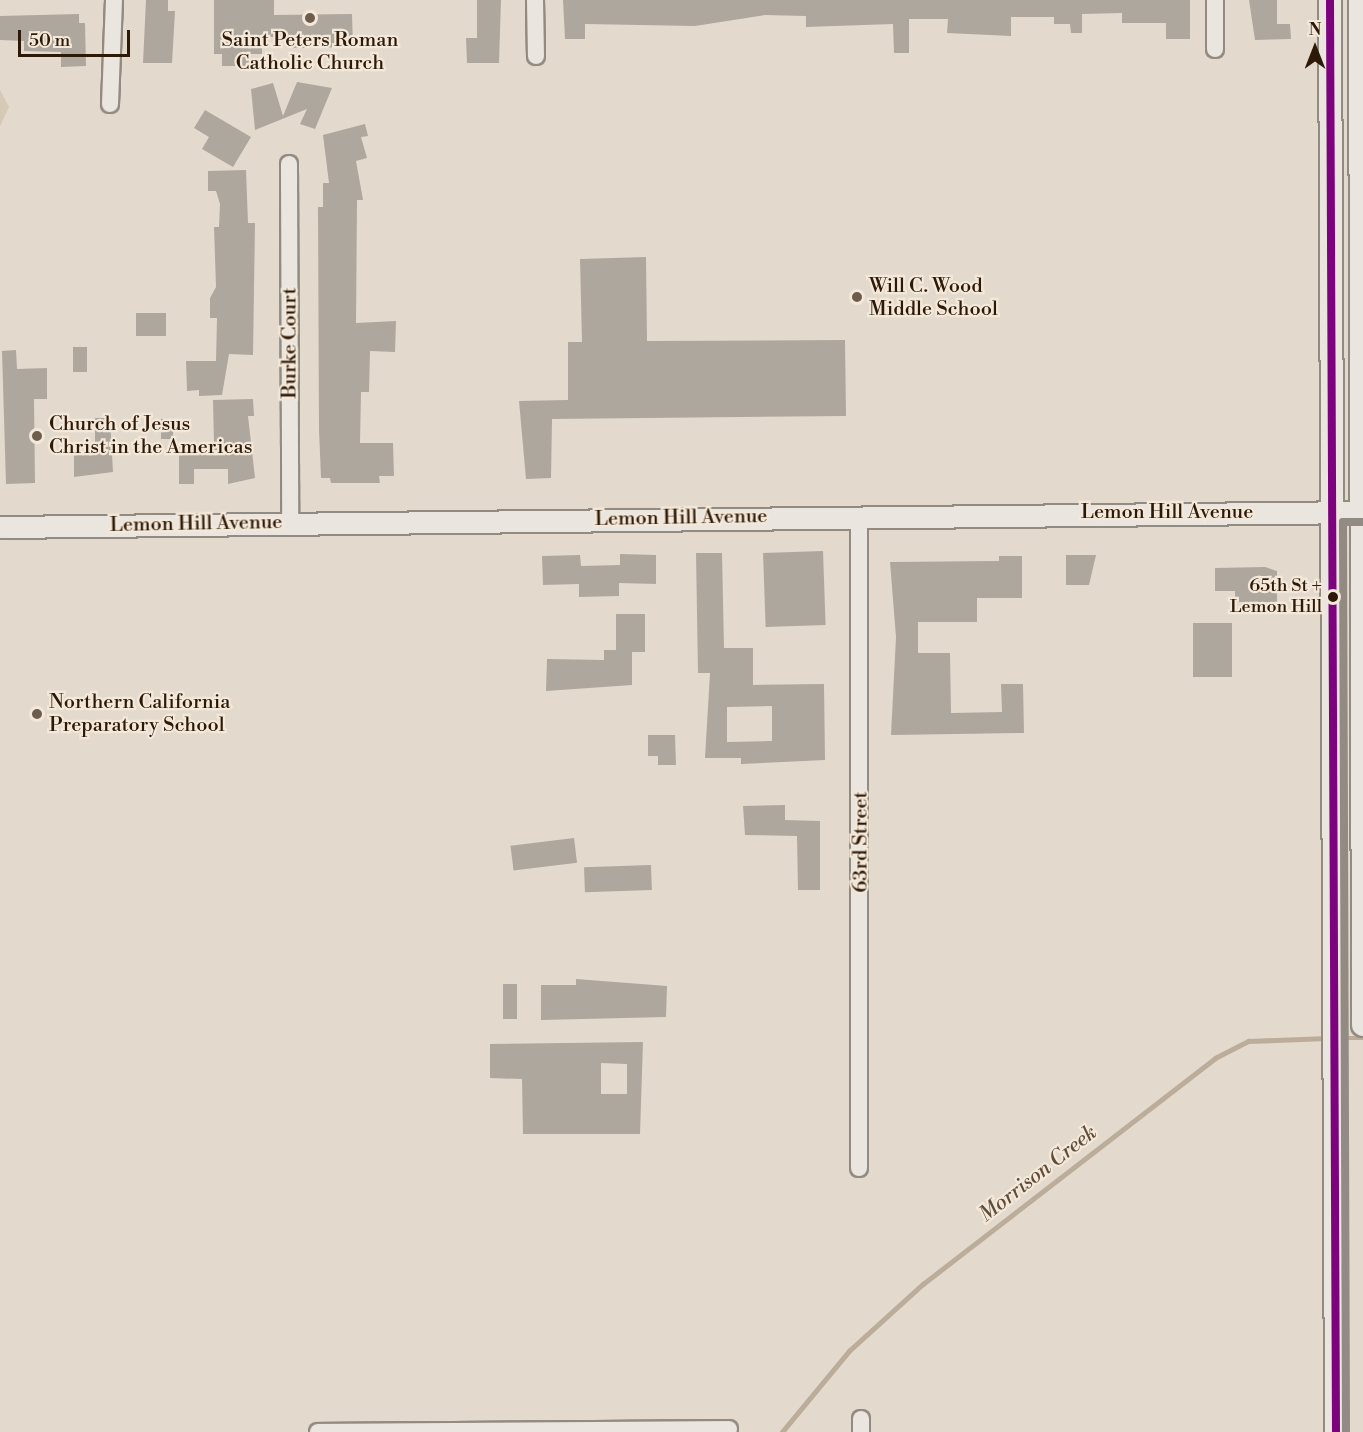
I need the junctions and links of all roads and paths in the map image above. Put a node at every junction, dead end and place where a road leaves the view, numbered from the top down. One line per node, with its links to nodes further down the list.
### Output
1 (114, 0): 8 (street)
2 (535, 0): 7 (street)
3 (1215, 0): 6 (street)
4 (1330, 0): 10 (main road)
5 (1360, 0): 11 (main road)
6 (1215, 49)
7 (536, 56)
8 (110, 104)
9 (290, 164): 13 (street, Burke Court)
10 (1332, 511): 11 (street, Lemon Hill Avenue); 12 (street, Lemon Hill Avenue); 20 (main road)
11 (1362, 512): 15 (main road)
12 (860, 516): 13 (street, Lemon Hill Avenue); 17 (street, 63rd Street)
13 (290, 523): 14 (street, Lemon Hill Avenue)
14 (0, 527)
15 (1363, 1008): 16 (main road)
16 (1363, 1025)
17 (859, 1168)
18 (729, 1429): 19 (street)
19 (318, 1432)
20 (1336, 1432)

